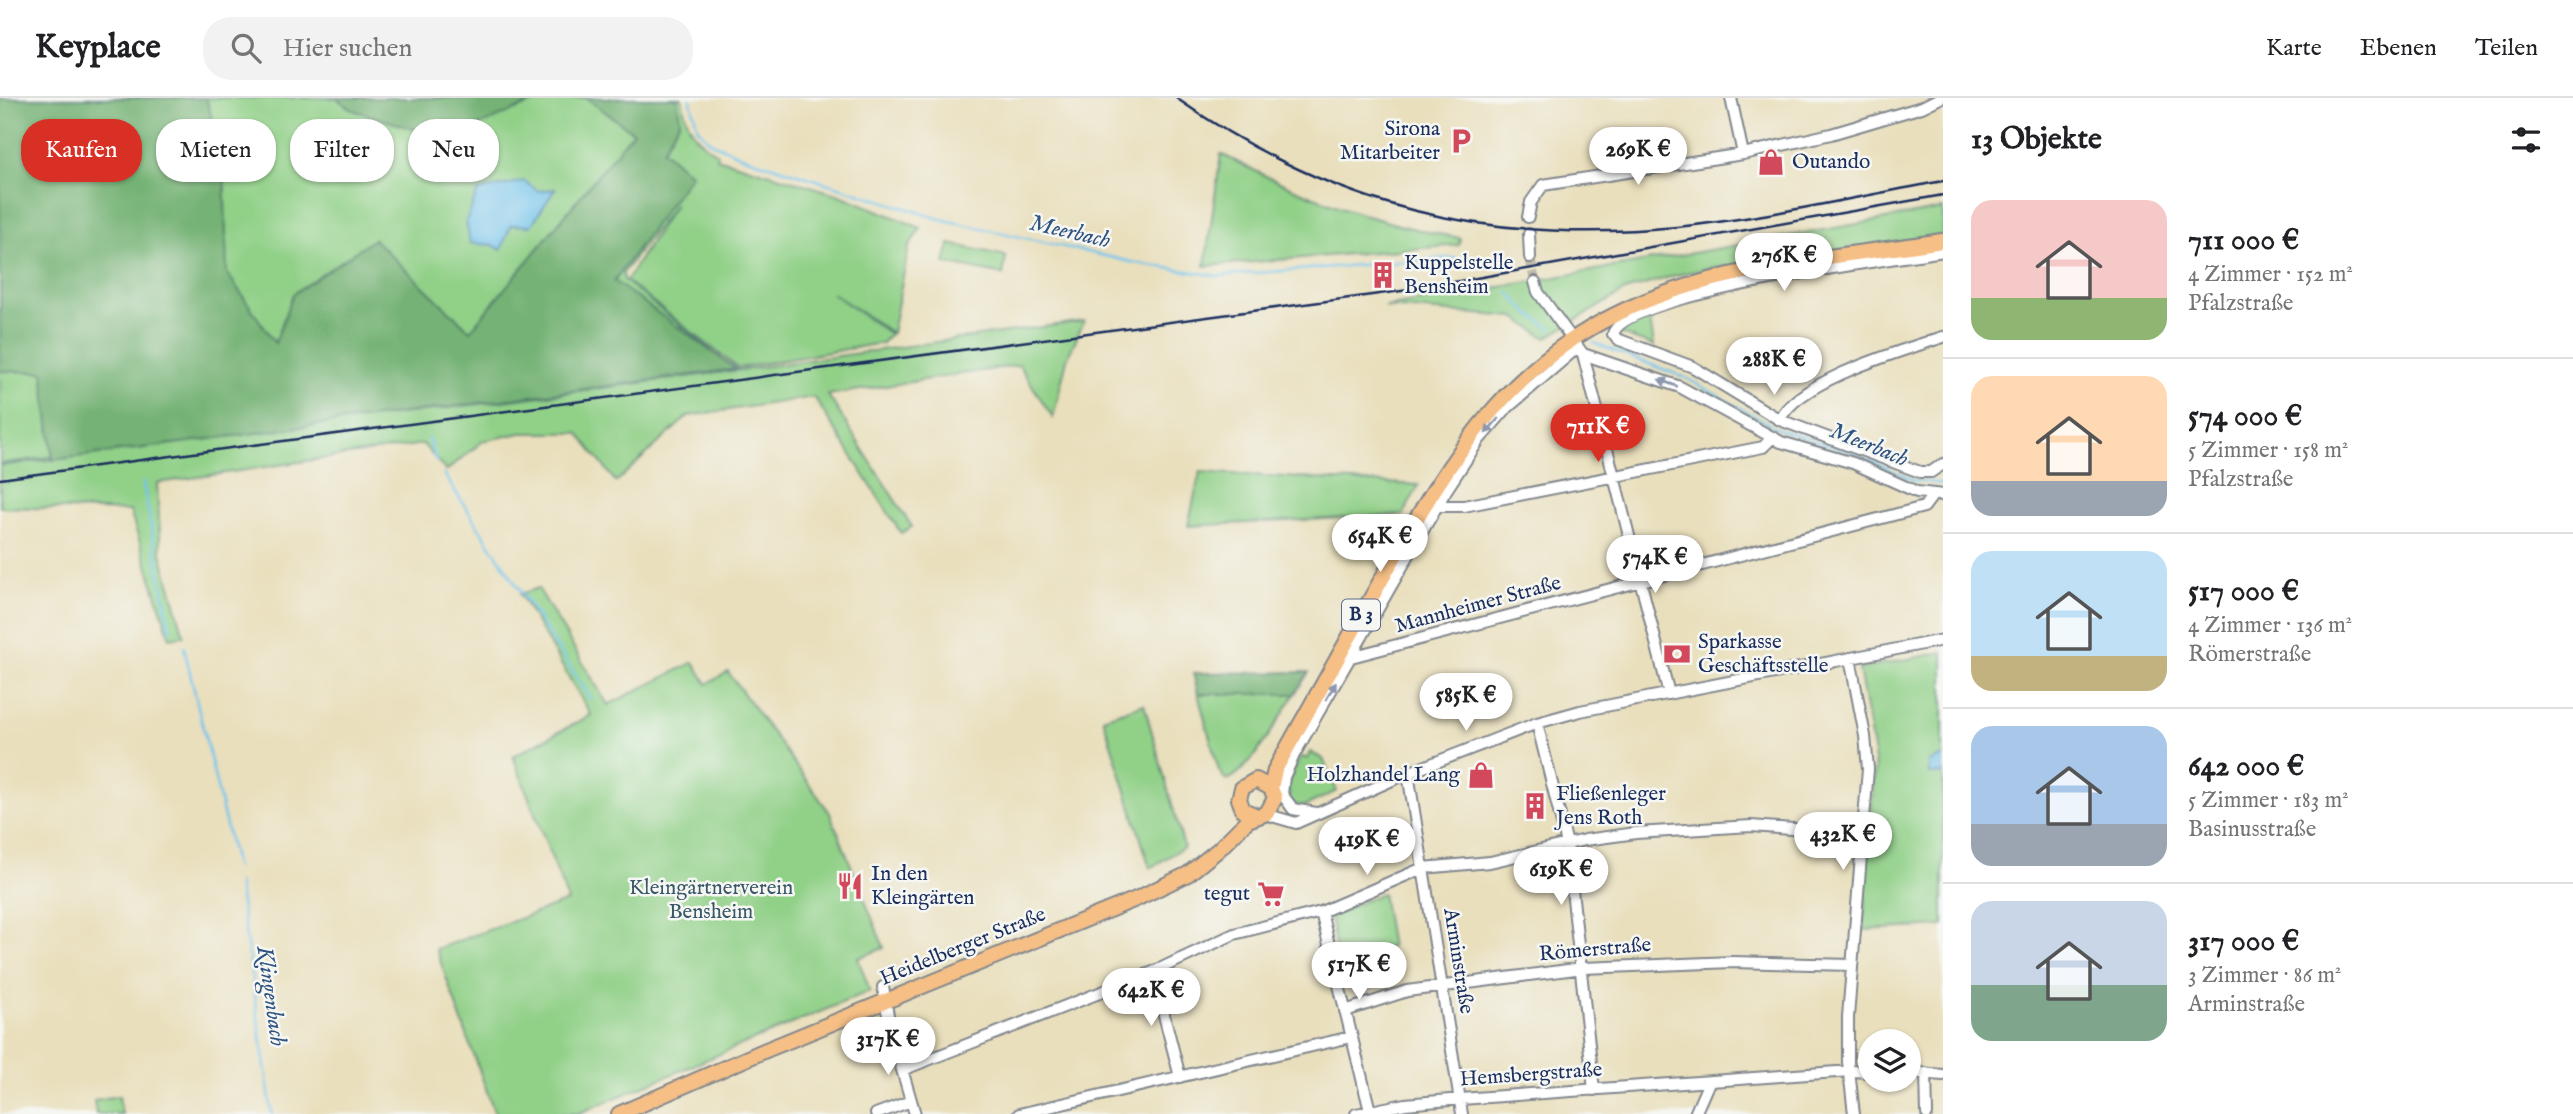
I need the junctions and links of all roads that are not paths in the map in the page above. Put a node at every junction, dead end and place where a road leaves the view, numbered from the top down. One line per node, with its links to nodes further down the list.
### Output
1 (1731, 98): 3 (street)
2 (1940, 98): 3 (street)
3 (1743, 154): 4 (street)
4 (1528, 217)
5 (1529, 234): 8 (street)
6 (1943, 241): 11 (main road, B 3)
7 (1943, 251): 12 (street)
8 (1530, 257)
9 (1535, 282): 11 (street)
10 (1943, 337): 12 (street)
11 (1577, 346): 13 (street, one-way to 11); 15 (street); 17 (street, one-way to 17); 25 (main road, B 3)
12 (1780, 420): 14 (street)
13 (1772, 438): 15 (street); 16 (street)
14 (1943, 464)
15 (1615, 477): 17 (street); 18 (street)
16 (1938, 495): 18 (street, Mannheimer Straße)
17 (1437, 506): 20 (street)
18 (1642, 582): 20 (street, Mannheimer Straße); 22 (street)
19 (1943, 640): 21 (street)
20 (1351, 657): 27 (street, one-way to 20)
21 (1850, 659): 22 (street); 30 (street)
22 (1669, 694): 23 (street)
23 (1537, 723): 24 (street); 31 (street)
24 (1408, 773): 27 (street); 32 (street, Arminstraße)
25 (1270, 789): 26 (main road, Heidelberger Straße / B 3); 28 (main road, Heidelberger Straße / B 3); 29 (street)
26 (1242, 808): 28 (main road); 33 (main road, Heidelberger Straße / B 3)
27 (1320, 813): 29 (street)
28 (1261, 815): 29 (street); 33 (main road, Heidelberger Straße / B 3)
29 (1305, 820)
30 (1861, 834): 31 (street); 35 (street)
31 (1567, 844): 32 (street); 36 (street)
32 (1423, 868): 34 (street); 38 (street, Arminstraße)
33 (1169, 883): 39 (main road, Heidelberger Straße / B 3)
34 (1321, 912): 37 (street); 40 (street)
35 (1853, 965): 36 (street, Römerstraße); 43 (street)
36 (1583, 968): 38 (street, Römerstraße); 50 (street)
37 (1153, 972): 42 (street); 48 (street)
38 (1442, 985): 40 (street, Römerstraße); 51 (street, Arminstraße)
39 (884, 994): 42 (street); 54 (main road, Heidelberger Straße / B 3)
40 (1345, 1012): 41 (street)
41 (1351, 1037): 48 (street); 53 (street)
42 (902, 1070): 52 (street)
43 (1851, 1071): 44 (street, Hemsbergstraße); 49 (street, Hemsbergstraße); 61 (street)
44 (1858, 1071)
45 (1921, 1073): 46 (street)
46 (1926, 1073): 47 (street); 62 (street)
47 (1943, 1075)
48 (1180, 1077): 57 (street)
49 (1709, 1082): 50 (street, Hemsbergstraße); 60 (street)
50 (1594, 1090): 51 (street, Hemsbergstraße)
51 (1461, 1099): 53 (street, Hemsbergstraße); 59 (street, Arminstraße)
52 (911, 1101): 55 (street); 56 (street)
53 (1370, 1111): 58 (street, Hemsbergstraße)
54 (620, 1114)
55 (876, 1114)
56 (915, 1114)
57 (1019, 1114)
58 (1356, 1114)
59 (1462, 1114)
60 (1695, 1114)
61 (1854, 1114)
62 (1927, 1114)

